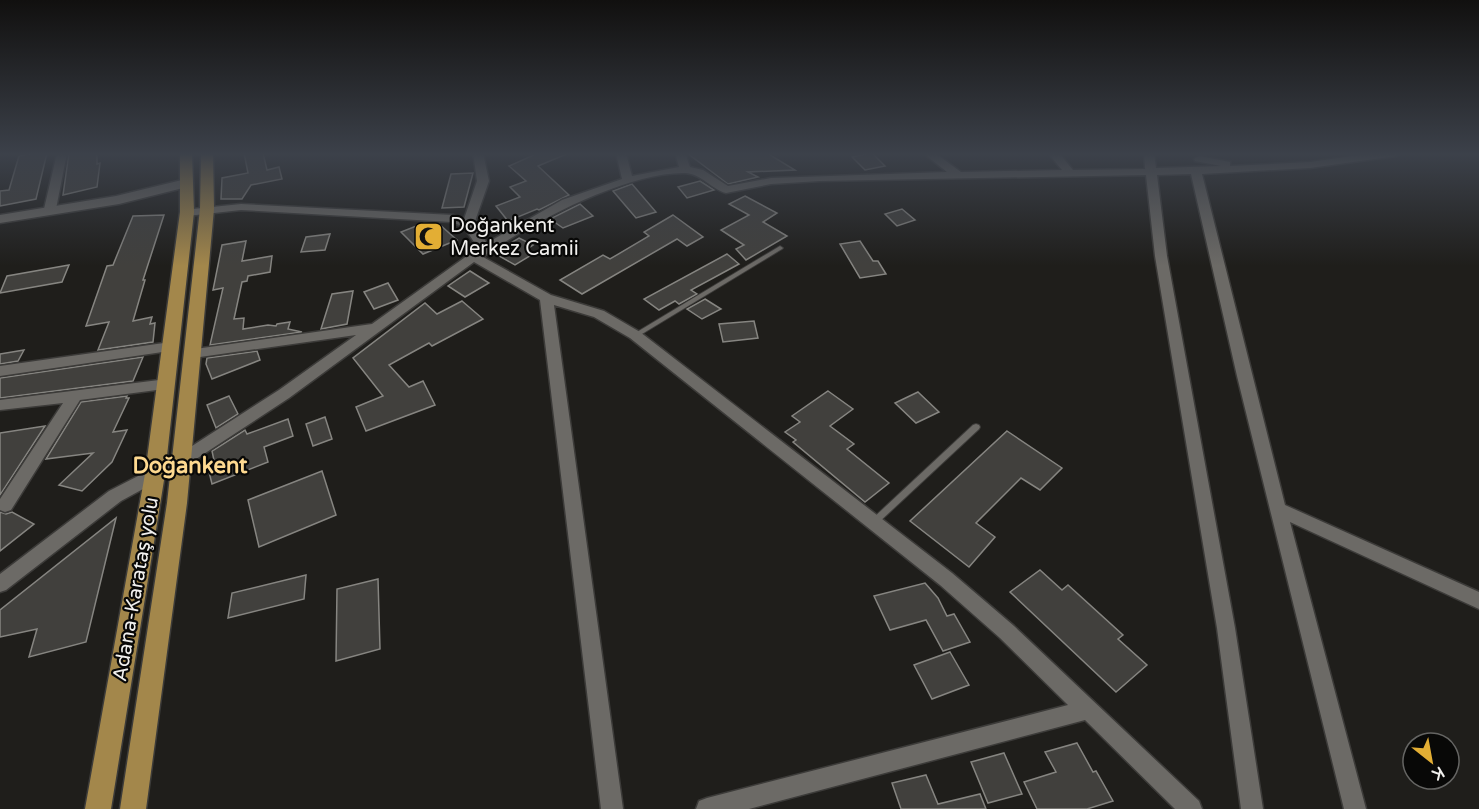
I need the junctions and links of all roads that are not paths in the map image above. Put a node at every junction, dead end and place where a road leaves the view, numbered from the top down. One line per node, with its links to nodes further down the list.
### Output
1 (54, 191): 9 (street)
2 (190, 191): 8 (main road, Adana-Karataş yolu)
3 (194, 191): 8 (main road, Adana-Karataş yolu)
4 (480, 191): 11 (street)
5 (599, 191): 13 (street)
6 (1153, 191): 37 (street)
7 (1205, 191): 27 (street)
8 (191, 199): 9 (street); 11 (street); 17 (main road, Adana-Karataş yolu); 18 (main road, Adana-Karataş yolu)
9 (50, 209): 10 (street)
10 (0, 219)
11 (468, 224): 13 (street)
12 (780, 248): 16 (lane)
13 (479, 253): 14 (street); 15 (street)
14 (546, 298): 16 (street); 34 (street)
15 (375, 328): 18 (street); 24 (street)
16 (635, 335): 28 (street)
17 (171, 347): 19 (street); 20 (main road, Adana-Karataş yolu)
18 (193, 353): 24 (main road, Adana-Karataş yolu)
19 (0, 371)
20 (167, 384): 21 (street); 25 (main road, Adana-Karataş yolu)
21 (74, 397): 22 (street); 26 (street)
22 (0, 405)
23 (976, 427): 28 (lane)
24 (181, 460): 25 (street); 33 (main road, Adana-Karataş yolu)
25 (155, 474): 29 (street); 32 (main road, Adana-Karataş yolu)
26 (5, 506)
27 (1278, 509): 30 (street); 38 (street)
28 (874, 522): 31 (street)
29 (0, 584)
30 (1479, 601)
31 (1086, 710): 35 (street); 36 (street)
32 (98, 809)
33 (133, 809)
34 (612, 809)
35 (707, 809)
36 (1191, 809)
37 (1252, 809)
38 (1355, 809)

